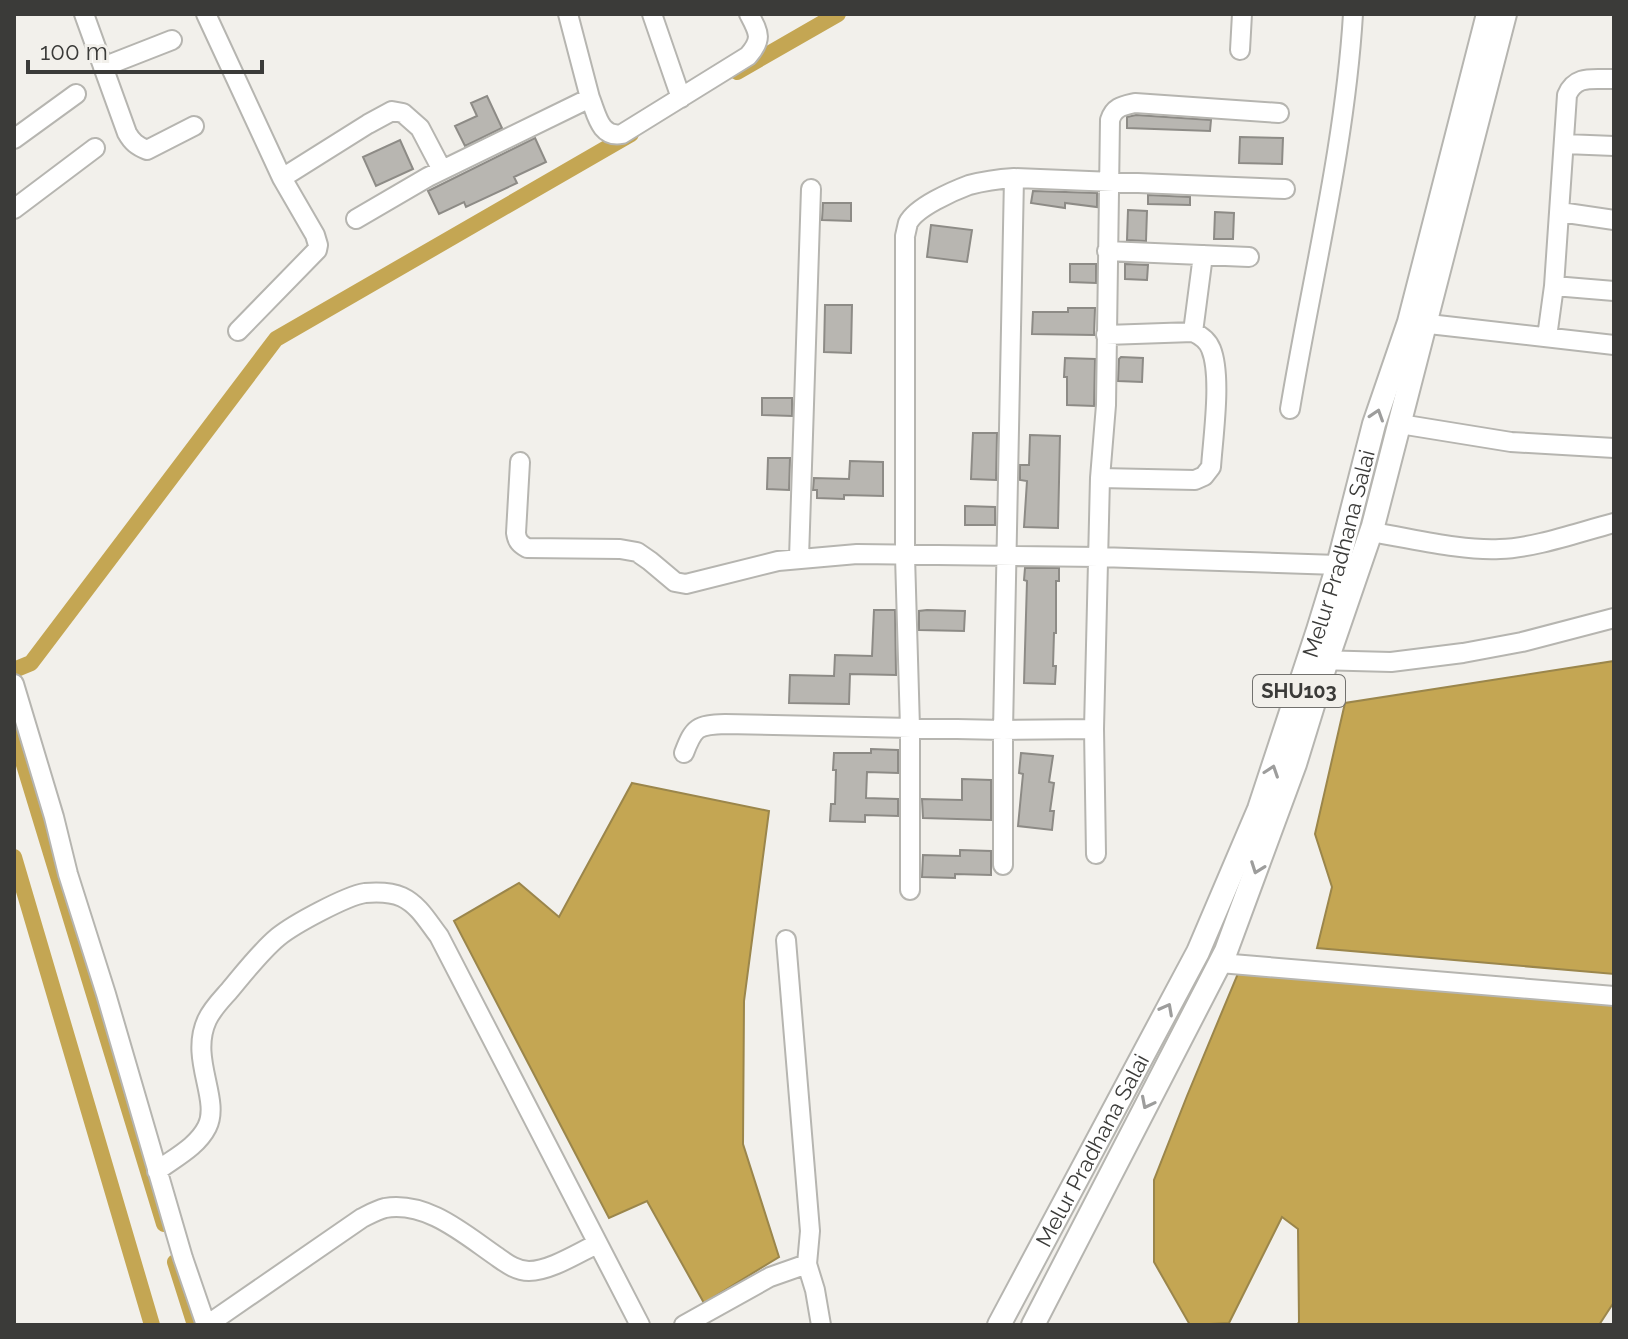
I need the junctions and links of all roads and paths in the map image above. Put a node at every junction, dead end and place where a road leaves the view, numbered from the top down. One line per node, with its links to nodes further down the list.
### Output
1 (84, 14): 12 (street)
2 (206, 14): 24 (street)
3 (568, 14): 15 (street)
4 (652, 14): 16 (street)
5 (749, 14): 16 (street)
6 (1242, 14): 11 (street)
7 (1353, 14): 44 (street)
8 (1488, 14): 38 (main road, Melur Pradhana Salai / SHU103)
9 (1505, 14): 38 (main road, Melur Pradhana Salai / SHU103)
10 (172, 40): 12 (street)
11 (1240, 50)
12 (103, 67): 18 (street)
13 (1614, 79): 20 (street)
14 (76, 94): 19 (street)
15 (590, 98): 16 (street); 23 (street)
16 (681, 98)
17 (1279, 113): 26 (street)
18 (194, 126)
19 (14, 139)
20 (1565, 144): 21 (street); 30 (street)
21 (1614, 146)
22 (95, 148): 29 (street)
23 (442, 170): 24 (street); 31 (street)
24 (282, 178): 39 (street)
25 (1014, 178): 26 (street); 51 (street); 52 (street)
26 (1109, 181): 28 (street); 33 (street)
27 (811, 189): 54 (street)
28 (1285, 189)
29 (14, 209)
30 (1560, 212): 32 (street); 36 (street)
31 (356, 219)
32 (1614, 220)
33 (1107, 251): 34 (street); 41 (street)
34 (1203, 255): 35 (street); 40 (street)
35 (1249, 257)
36 (1554, 286): 37 (street); 42 (street)
37 (1614, 291)
38 (1417, 324): 42 (street); 45 (main road, Melur Pradhana Salai / SHU103); 55 (main road, Melur Pradhana Salai / SHU103, one-way to 38)
39 (238, 331)
40 (1193, 332): 41 (street); 48 (street)
41 (1106, 335): 48 (street)
42 (1547, 337): 43 (street)
43 (1614, 345)
44 (1290, 409)
45 (1400, 424): 46 (street); 50 (main road, Melur Pradhana Salai / SHU103)
46 (1614, 448)
47 (520, 462): 54 (street)
48 (1100, 478): 53 (street)
49 (1614, 523): 50 (street)
50 (1371, 532): 55 (main road, Melur Pradhana Salai / SHU103)
51 (905, 556): 52 (street); 54 (street); 59 (street)
52 (1006, 557): 53 (street); 61 (street)
53 (1099, 557): 55 (street); 60 (street)
54 (799, 558)
55 (1348, 567): 57 (main road, Melur Pradhana Salai / SHU103)
56 (1614, 618): 57 (street)
57 (1318, 660): 67 (main road, Melur Pradhana Salai / SHU103, one-way to 67); 76 (main road, Melur Pradhana Salai / SHU103, one-way to 57)
58 (14, 684): 69 (street)
59 (910, 728): 61 (street); 62 (street); 65 (street)
60 (1094, 729): 61 (street); 63 (street)
61 (1003, 730): 64 (street)
62 (684, 753)
63 (1096, 854)
64 (1003, 865)
65 (910, 890)
66 (786, 940): 71 (street)
67 (1220, 963): 68 (street); 77 (main road, Melur Pradhana Salai / SHU103, one-way to 77)
68 (1614, 996)
69 (157, 1171): 70 (street); 72 (street)
70 (597, 1244): 72 (street); 73 (street)
71 (807, 1264): 74 (street); 75 (street)
72 (206, 1325)
73 (640, 1325)
74 (684, 1325)
75 (821, 1325)
76 (999, 1325)
77 (1033, 1325)

